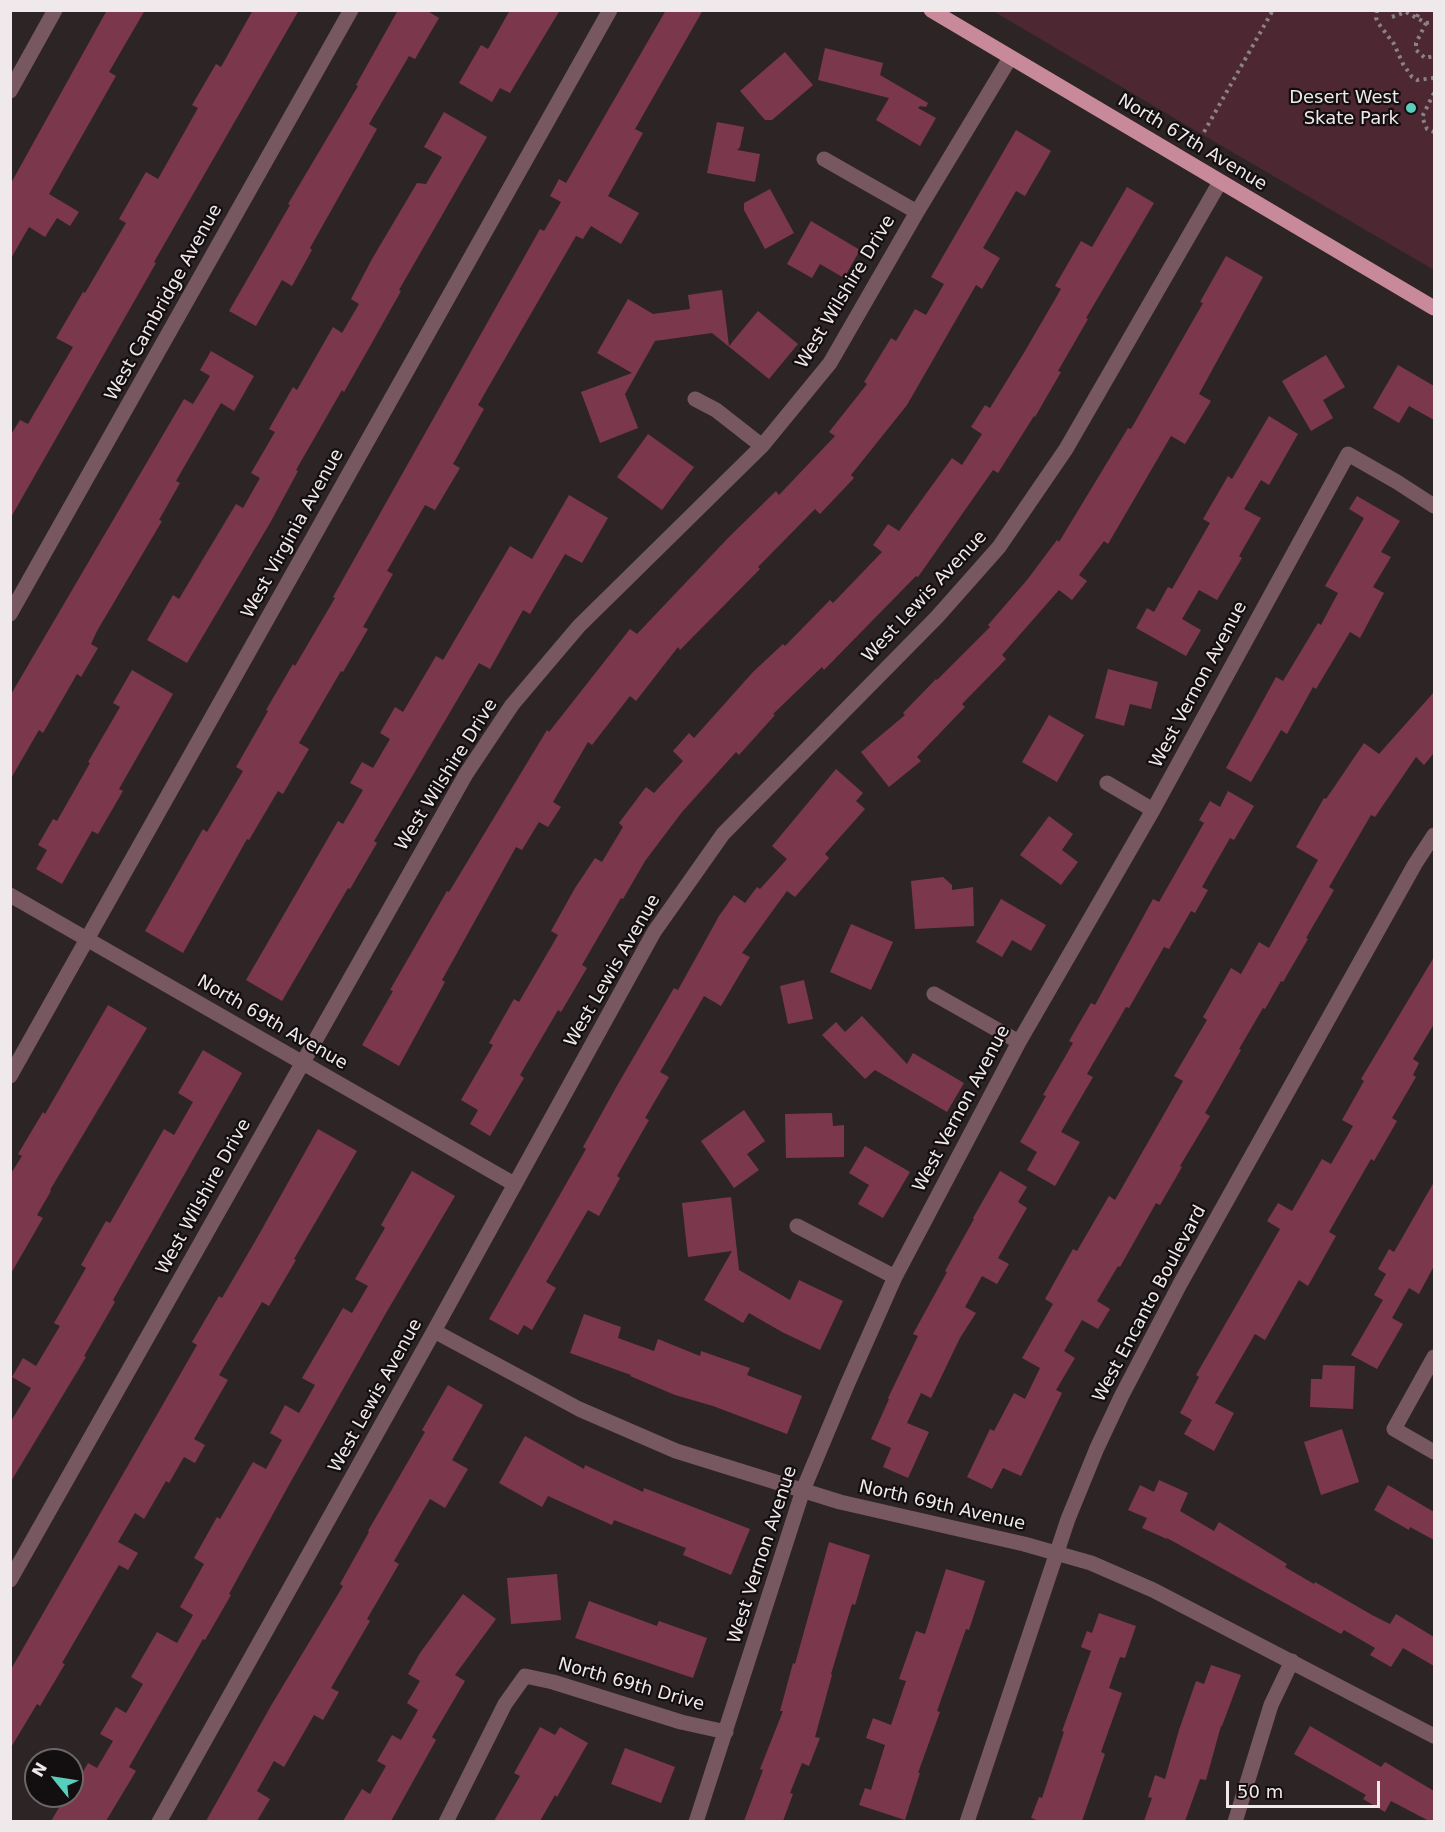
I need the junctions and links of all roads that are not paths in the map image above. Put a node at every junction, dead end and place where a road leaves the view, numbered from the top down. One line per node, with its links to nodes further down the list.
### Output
1 (55, 10): 6 (street)
2 (351, 10): 14 (street, West Cambridge Avenue)
3 (610, 10): 19 (street, West Virginia Avenue)
4 (931, 10): 5 (main road, North 67th Avenue)
5 (1010, 58): 8 (main road, North 67th Avenue); 9 (street, West Wilshire Drive)
6 (10, 91)
7 (824, 159): 9 (street)
8 (1220, 183): 10 (main road, North 67th Avenue); 24 (street, West Lewis Avenue)
9 (917, 212): 12 (street, West Wilshire Drive)
10 (1434, 308)
11 (695, 399): 12 (street)
12 (762, 446): 22 (street, West Wilshire Drive)
13 (1434, 506): 16 (street, West Vernon Avenue)
14 (10, 614)
15 (1107, 783): 16 (street)
16 (1153, 810): 21 (street, West Vernon Avenue)
17 (1434, 835): 31 (street, West Encanto Boulevard)
18 (10, 895): 19 (street, North 69th Avenue)
19 (87, 940): 22 (street, North 69th Avenue); 23 (street, West Virginia Avenue)
20 (934, 994): 21 (street)
21 (1019, 1042): 26 (street, West Vernon Avenue)
22 (302, 1062): 24 (street, North 69th Avenue); 32 (street, West Wilshire Drive)
23 (10, 1076)
24 (514, 1184): 27 (street, West Lewis Avenue)
25 (797, 1226): 26 (street)
26 (895, 1277): 30 (street, West Vernon Avenue)
27 (434, 1331): 30 (street, North 69th Avenue); 36 (street, West Lewis Avenue)
28 (1434, 1357): 29 (street)
29 (1434, 1452)
30 (803, 1490): 31 (street, North 69th Avenue); 34 (street, West Vernon Avenue)
31 (1056, 1554): 33 (street, North 69th Avenue); 39 (street, West Encanto Boulevard)
32 (10, 1580)
33 (1292, 1661): 35 (street, North 69th Avenue); 40 (street)
34 (726, 1732): 37 (street, North 69th Drive); 38 (street, West Vernon Avenue)
35 (1434, 1736)
36 (159, 1821)
37 (446, 1821)
38 (696, 1821)
39 (967, 1821)
40 (1235, 1821)

